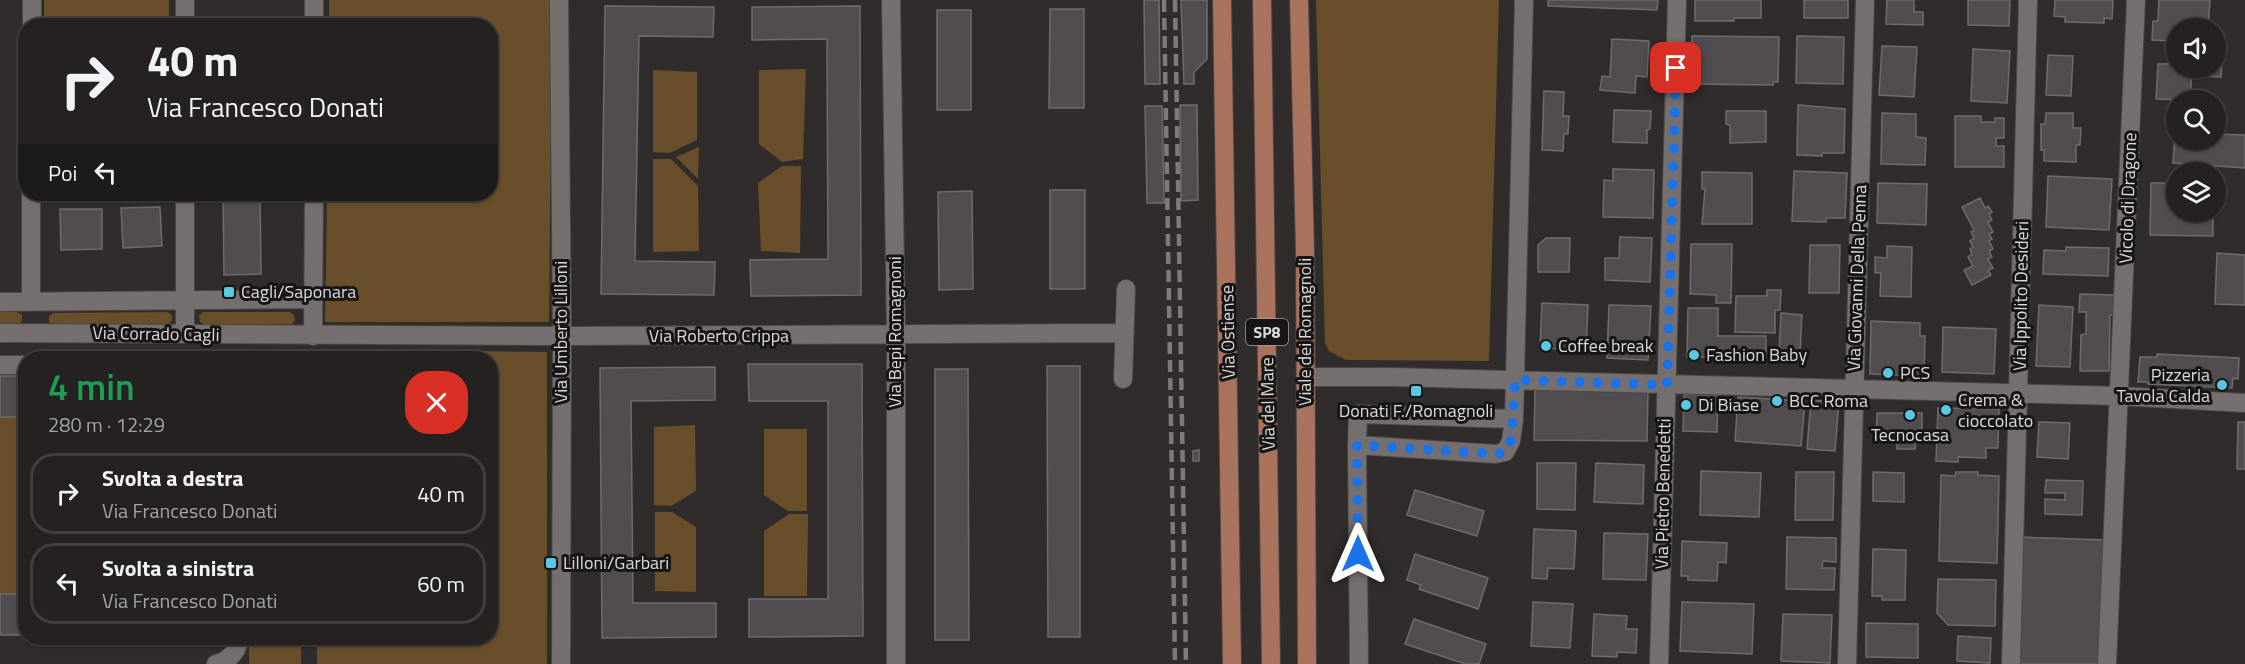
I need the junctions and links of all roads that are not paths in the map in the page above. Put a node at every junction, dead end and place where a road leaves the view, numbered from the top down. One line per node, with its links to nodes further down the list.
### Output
1 (32, 0): 14 (street)
2 (185, 0): 15 (street)
3 (314, 0): 16 (street)
4 (559, 0): 32 (street, Via Umberto Lilloni)
5 (891, 0): 30 (street, Via Bepi Romagnoni)
6 (1222, 0): 49 (main road, Via Ostiense)
7 (1262, 0): 50 (main road, Via del Mare / SP8)
8 (1299, 0): 35 (main road, Viale dei Romagnoli)
9 (1524, 0): 37 (street)
10 (1677, 0): 38 (street, Via Pietro Benedetti)
11 (1865, 0): 39 (street, Via Giovanni Della Penna)
12 (2028, 0): 40 (street, Via Ippolito Desideri)
13 (2136, 0): 41 (street, Vicolo di Dragone)
14 (32, 18)
15 (185, 18)
16 (314, 18)
17 (32, 201): 24 (street)
18 (185, 201): 22 (street, Via Corrado Cagli)
19 (314, 201): 21 (street)
20 (1125, 288): 29 (street)
21 (314, 299): 22 (street, Via Corrado Cagli); 31 (street)
22 (185, 300): 25 (street, Via Corrado Cagli); 28 (street)
23 (0, 302): 24 (street, Via Corrado Cagli)
24 (31, 302): 25 (street, Via Corrado Cagli)
25 (52, 302): 27 (street)
26 (0, 333): 27 (street, Via Corrado Cagli)
27 (31, 333): 28 (street, Via Corrado Cagli)
28 (185, 333): 31 (street, Via Corrado Cagli)
29 (1125, 333): 30 (street, Via Roberto Crippa); 36 (street)
30 (896, 335): 32 (street, Via Roberto Crippa); 48 (street, Via Bepi Romagnoni)
31 (313, 336): 32 (street, Via Roberto Crippa)
32 (562, 336): 47 (street, Via Umberto Lilloni)
33 (0, 365): 34 (street)
34 (18, 365)
35 (1306, 377): 37 (street); 51 (main road, Viale dei Romagnoli)
36 (1124, 379)
37 (1515, 380): 38 (street); 43 (street)
38 (1667, 385): 39 (street); 53 (street, Via Pietro Benedetti)
39 (1854, 390): 40 (street); 54 (street, Via Giovanni Della Penna)
40 (2019, 394): 41 (street); 55 (street, Via Ippolito Desideri)
41 (2120, 396): 42 (street); 56 (street, Vicolo di Dragone)
42 (2245, 403)
43 (1514, 419): 44 (street); 44 (street)
44 (1357, 445): 52 (street)
45 (237, 645): 46 (street)
46 (216, 664)
47 (561, 664)
48 (896, 664)
49 (1233, 664)
50 (1271, 664)
51 (1307, 664)
52 (1359, 664)
53 (1659, 664)
54 (1847, 664)
55 (2011, 664)
56 (2107, 664)

